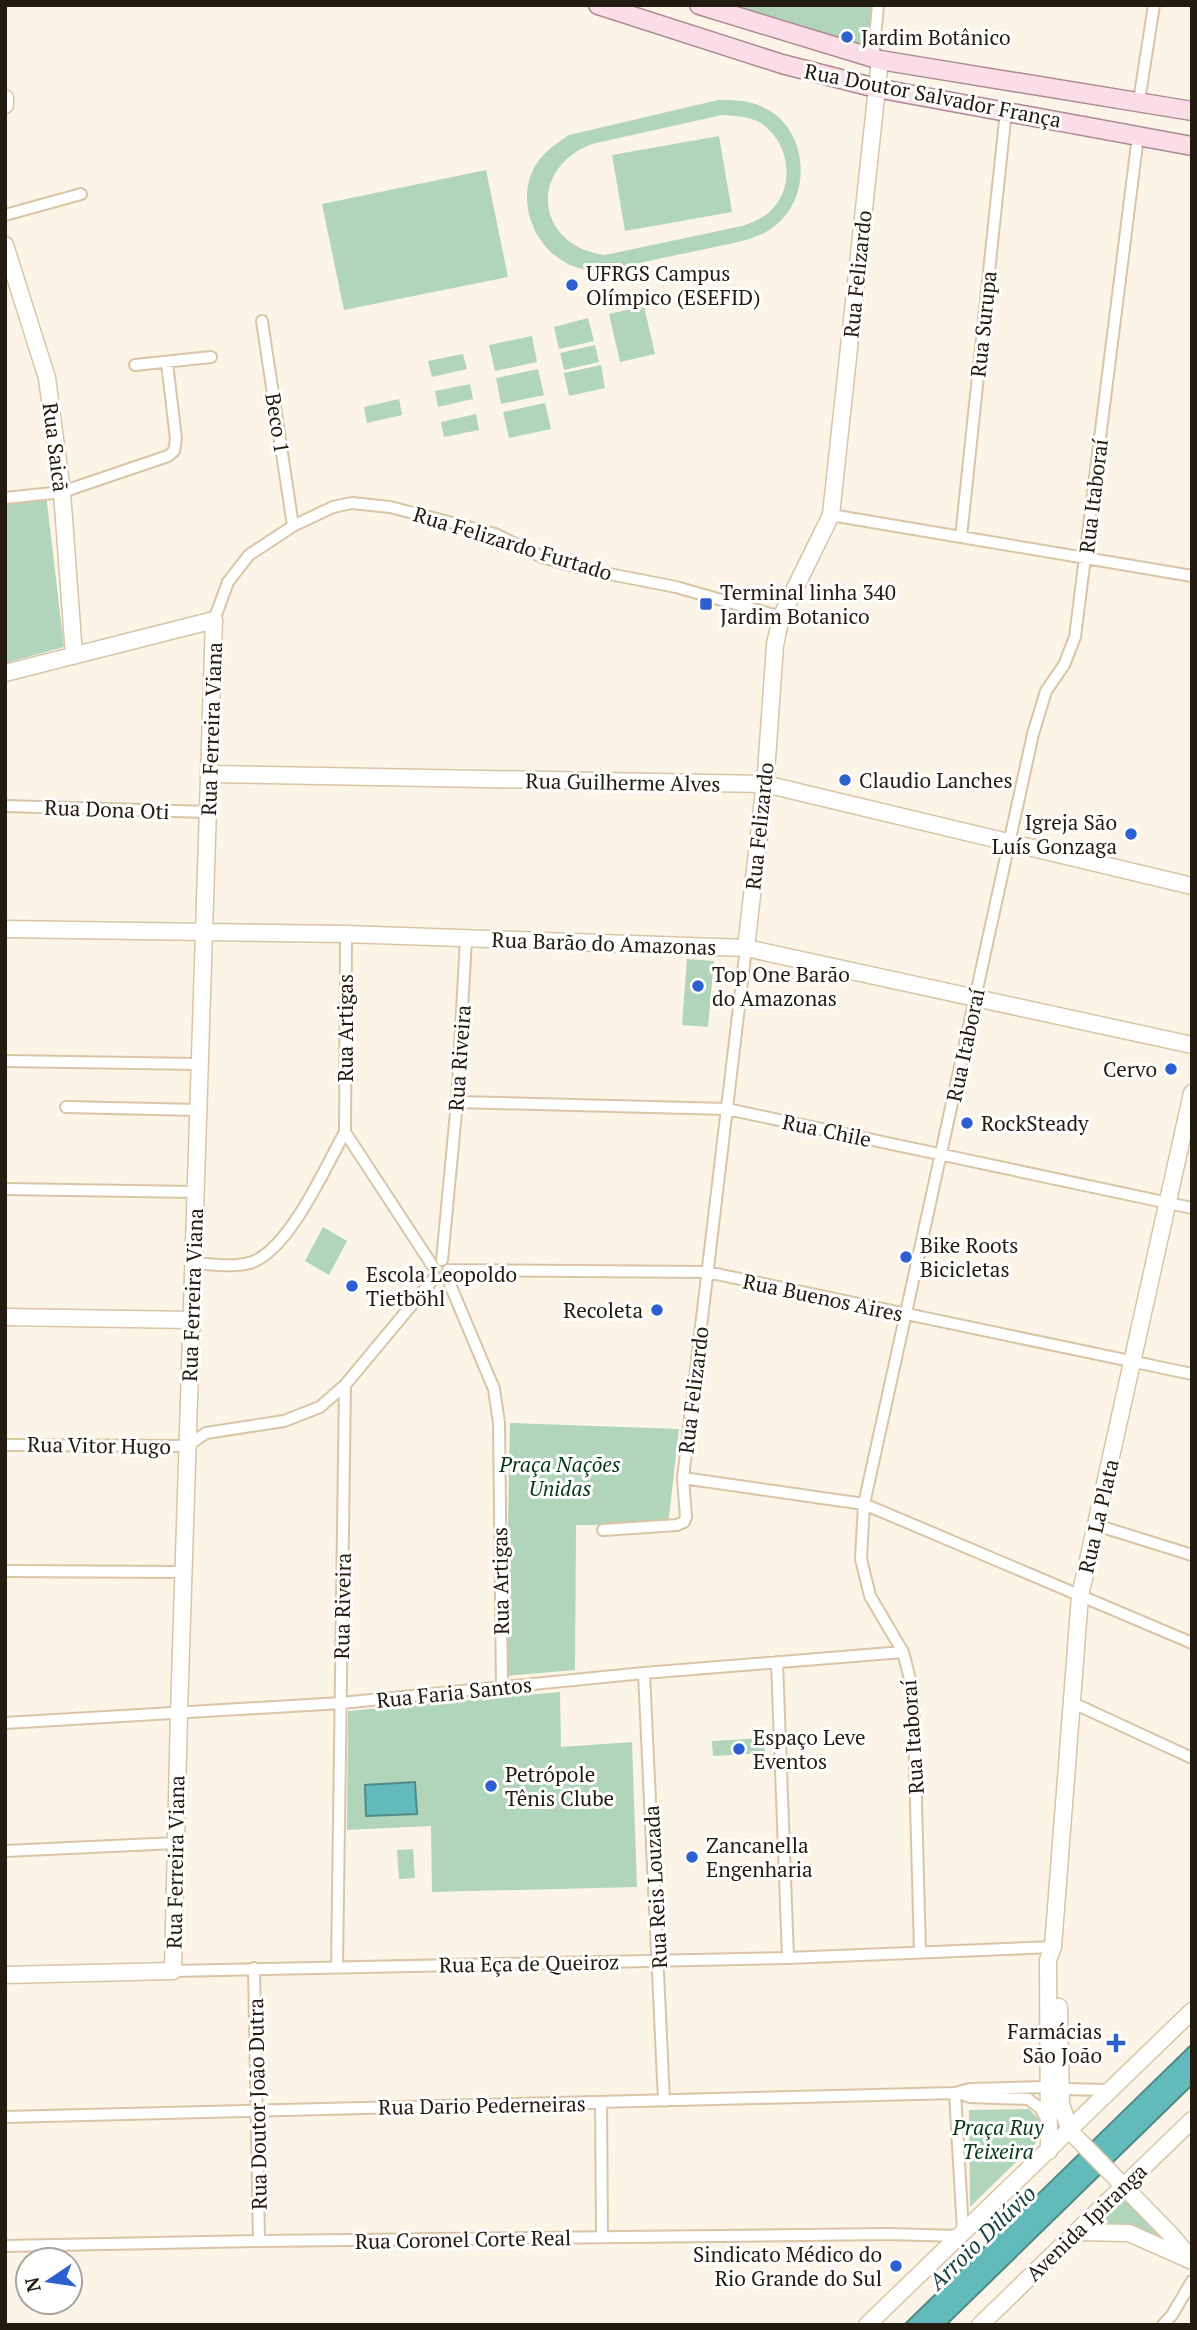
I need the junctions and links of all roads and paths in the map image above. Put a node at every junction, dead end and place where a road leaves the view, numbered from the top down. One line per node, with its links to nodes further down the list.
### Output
1 (598, 5): 6 (main road, Rua Doutor Salvador França)
2 (699, 5): 5 (main road, Rua Doutor Salvador França)
3 (878, 5): 5 (street, Rua Felizardo)
4 (1153, 5): 8 (street)
5 (876, 60): 6 (street, Rua Felizardo); 8 (main road, Rua Doutor Salvador França)
6 (876, 88): 10 (main road, Rua Doutor Salvador França); 23 (street, Rua Felizardo)
7 (5, 98): 9 (street)
8 (1139, 101): 11 (main road, Rua Doutor Salvador França)
9 (5, 104)
10 (1006, 111): 12 (main road, Rua Doutor Salvador França); 25 (street, Rua Surupa)
11 (1192, 111)
12 (1138, 136): 13 (main road, Rua Doutor Salvador França); 26 (street, Rua Itaboraí)
13 (1192, 146)
14 (81, 194): 15 (street)
15 (5, 215)
16 (5, 245): 21 (street, Rua Saicã)
17 (262, 321): 24 (street, Beco 1)
18 (211, 357): 19 (street)
19 (167, 363): 20 (street); 21 (street)
20 (135, 365)
21 (62, 492): 22 (street); 30 (street, Rua Saicã)
22 (5, 498)
23 (831, 515): 25 (street); 28 (street, Rua Felizardo)
24 (293, 526): 28 (street, Rua Felizardo Furtado); 29 (street, Rua Felizardo Furtado)
25 (961, 537): 26 (street)
26 (1086, 559): 27 (street); 36 (street, Rua Itaboraí)
27 (1192, 576)
28 (780, 617): 33 (street, Rua Felizardo)
29 (214, 620): 30 (street); 32 (street, Rua Ferreira Viana)
30 (74, 655): 31 (street)
31 (5, 673)
32 (210, 774): 33 (street, Rua Guilherme Alves); 35 (street, Rua Ferreira Viana)
33 (765, 784): 36 (street, Rua Guilherme Alves); 42 (street, Rua Felizardo)
34 (5, 806): 35 (street, Rua Dona Oti)
35 (208, 812): 39 (street, Rua Ferreira Viana)
36 (1009, 842): 37 (street, Rua Guilherme Alves); 43 (street, Rua Itaboraí)
37 (1192, 886)
38 (5, 929): 39 (street, Rua Barão do Amazonas)
39 (205, 933): 40 (street, Rua Barão do Amazonas); 46 (street, Rua Ferreira Viana)
40 (346, 934): 41 (street, Rua Barão do Amazonas); 52 (street, Rua Artigas)
41 (466, 939): 42 (street, Rua Barão do Amazonas); 48 (street, Rua Riveira)
42 (746, 948): 43 (street, Rua Barão do Amazonas); 50 (street, Rua Felizardo)
43 (975, 999): 44 (street, Rua Barão do Amazonas); 53 (street, Rua Itaboraí)
44 (1192, 1045)
45 (5, 1061): 46 (street)
46 (199, 1064): 51 (street, Rua Ferreira Viana)
47 (1192, 1093): 56 (street, Rua La Plata)
48 (457, 1102): 50 (street, Rua Chile); 59 (street, Rua Riveira)
49 (66, 1107): 51 (street)
50 (727, 1109): 53 (street, Rua Chile); 60 (street, Rua Felizardo)
51 (198, 1111): 55 (street, Rua Ferreira Viana)
52 (345, 1132): 58 (street); 59 (street, Rua Artigas)
53 (942, 1154): 56 (street, Rua Chile); 61 (street, Rua Itaboraí)
54 (5, 1189): 55 (street)
55 (196, 1192): 58 (street, Rua Ferreira Viana)
56 (1167, 1203): 57 (street, Rua Chile); 64 (street, Rua La Plata)
57 (1192, 1208)
58 (193, 1263): 63 (street, Rua Ferreira Viana)
59 (441, 1269): 60 (street, Rua Buenos Aires); 66 (street); 81 (street, Rua Artigas)
60 (706, 1272): 61 (street, Rua Buenos Aires); 69 (street, Rua Felizardo)
61 (907, 1315): 64 (street, Rua Buenos Aires); 70 (street, Rua Itaboraí)
62 (5, 1317): 63 (street)
63 (192, 1320): 68 (street, Rua Ferreira Viana)
64 (1133, 1361): 65 (street, Rua Buenos Aires); 71 (street, Rua La Plata)
65 (1192, 1374)
66 (345, 1385): 68 (street, Rua Vitor Hugo); 82 (street, Rua Riveira)
67 (5, 1444): 68 (street, Rua Vitor Hugo)
68 (187, 1446): 75 (street, Rua Ferreira Viana)
69 (683, 1478): 70 (street); 72 (street, Rua Felizardo)
70 (864, 1504): 76 (street); 78 (street, Rua Itaboraí)
71 (1096, 1525): 73 (street); 76 (street, Rua La Plata)
72 (603, 1530)
73 (1192, 1555)
74 (5, 1571): 75 (street)
75 (184, 1573): 84 (street, Rua Ferreira Viana)
76 (1080, 1596): 77 (street); 83 (street, Rua La Plata)
77 (1192, 1643)
78 (903, 1652): 79 (street, Rua Faria Santos); 90 (street, Rua Itaboraí)
79 (777, 1662): 80 (street, Rua Faria Santos); 91 (street)
80 (645, 1673): 81 (street, Rua Faria Santos); 92 (street, Rua Reis Louzada)
81 (502, 1687): 82 (street, Rua Faria Santos)
82 (341, 1703): 84 (street, Rua Faria Santos); 93 (street, Rua Riveira)
83 (1073, 1703): 86 (street); 89 (street, Rua La Plata)
84 (179, 1712): 85 (street, Rua Faria Santos); 87 (street, Rua Ferreira Viana)
85 (5, 1723)
86 (1192, 1758)
87 (176, 1843): 88 (street); 95 (street, Rua Ferreira Viana)
88 (5, 1851)
89 (1052, 1947): 90 (street, Rua Eça de Queiroz); 98 (street, Rua La Plata)
90 (920, 1952): 91 (street, Rua Eça de Queiroz)
91 (788, 1958): 92 (street, Rua Eça de Queiroz)
92 (658, 1961): 93 (street, Rua Eça de Queiroz); 101 (street, Rua Reis Louzada)
93 (337, 1967): 94 (street, Rua Eça de Queiroz)
94 (254, 1968): 95 (street, Rua Eça de Queiroz); 103 (street, Rua Doutor João Dutra)
95 (173, 1971): 96 (street, Rua Eça de Queiroz)
96 (5, 1975)
97 (1192, 2011): 99 (street)
98 (1054, 2088): 99 (street, Rua Dario Pederneiras); 100 (street, Rua Dario Pederneiras); 106 (street, Rua La Plata); 107 (street, Rua La Plata)
99 (1111, 2090): 107 (street)
100 (957, 2093): 101 (street, Rua Dario Pederneiras); 106 (street, Rua Dario Pederneiras); 111 (street)
101 (664, 2101): 102 (street, Rua Dario Pederneiras)
102 (601, 2102): 103 (street, Rua Dario Pederneiras); 113 (street)
103 (258, 2111): 104 (street, Rua Dario Pederneiras); 114 (street, Rua Doutor João Dutra)
104 (5, 2117)
105 (1192, 2120): 109 (street, Avenida Ipiranga)
106 (1049, 2123): 108 (street, Rua La Plata)
107 (1070, 2131): 108 (street); 109 (street)
108 (1049, 2151): 111 (street)
109 (1124, 2187): 110 (street, Avenida Ipiranga); 117 (street)
110 (1076, 2232): 117 (street); 120 (street, Avenida Ipiranga)
111 (961, 2234): 112 (street, Rua Coronel Corte Real); 116 (street)
112 (921, 2235): 113 (street, Rua Coronel Corte Real); 116 (street)
113 (602, 2237): 114 (street, Rua Coronel Corte Real)
114 (259, 2241): 115 (street, Rua Coronel Corte Real)
115 (5, 2246)
116 (940, 2254): 119 (street)
117 (1192, 2260)
118 (1192, 2281): 121 (street)
119 (867, 2325)
120 (980, 2325)
121 (1163, 2325)

